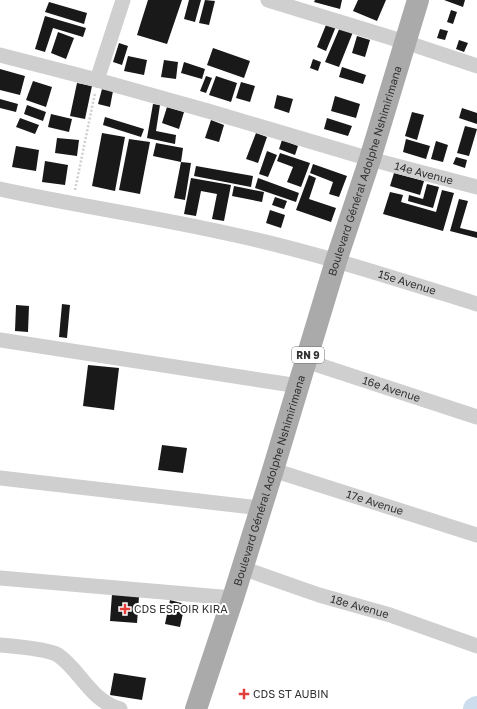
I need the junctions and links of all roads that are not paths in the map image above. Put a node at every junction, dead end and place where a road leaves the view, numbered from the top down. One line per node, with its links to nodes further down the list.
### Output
1 (123, 0): 7 (street)
2 (268, 0): 4 (street)
3 (418, 0): 4 (main road, Boulevard Général Adolphe Nshimirimana / RN 9)
4 (405, 42): 6 (street); 8 (main road, Boulevard Général Adolphe Nshimirimana / RN 9)
5 (0, 55): 7 (street, 14e Avenue)
6 (477, 66)
7 (98, 80): 8 (street, 14e Avenue)
8 (370, 159): 9 (street, 14e Avenue); 11 (main road, Boulevard Général Adolphe Nshimirimana / RN 9)
9 (477, 187)
10 (0, 189): 11 (street, 15e Avenue)
11 (336, 261): 12 (street, 15e Avenue); 14 (main road, Boulevard Général Adolphe Nshimirimana / RN 9)
12 (477, 304)
13 (0, 340): 15 (street)
14 (306, 361): 15 (main road, Boulevard Général Adolphe Nshimirimana / RN 9); 16 (street, 16e Avenue)
15 (299, 386): 17 (main road, Boulevard Général Adolphe Nshimirimana / RN 9)
16 (477, 417)
17 (273, 470): 19 (main road, Boulevard Général Adolphe Nshimirimana / RN 9); 20 (street, 17e Avenue)
18 (0, 478): 19 (street)
19 (261, 508): 21 (main road, Boulevard Général Adolphe Nshimirimana / RN 9)
20 (477, 535)
21 (242, 568): 23 (main road, Boulevard Général Adolphe Nshimirimana / RN 9); 25 (street, 18e Avenue)
22 (0, 578): 23 (street)
23 (233, 598): 27 (main road, Boulevard Général Adolphe Nshimirimana / RN 9)
24 (0, 645): 26 (street)
25 (477, 646)
26 (120, 709)
27 (196, 709)

